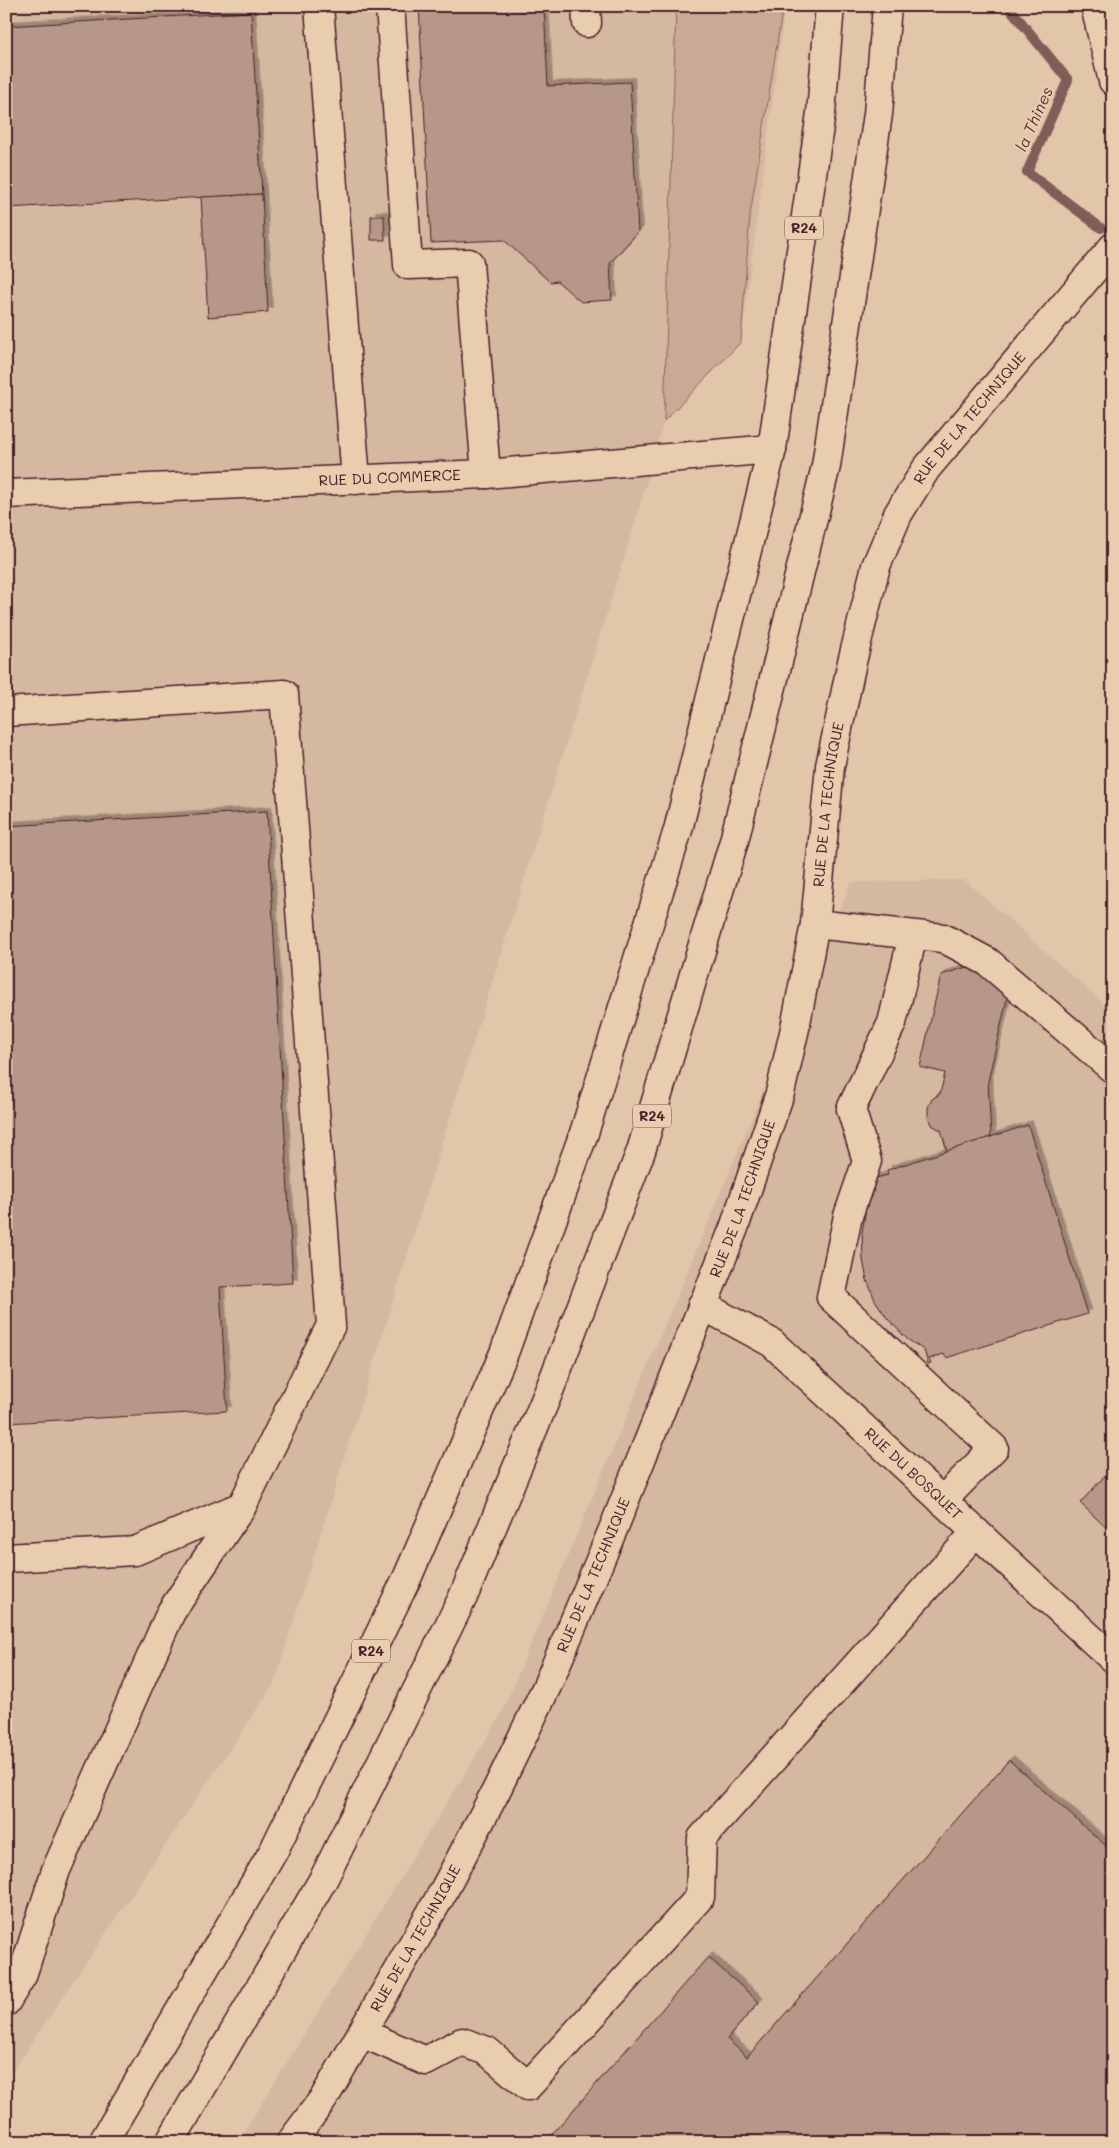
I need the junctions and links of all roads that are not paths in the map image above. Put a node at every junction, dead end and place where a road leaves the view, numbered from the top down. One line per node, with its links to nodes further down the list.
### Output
1 (319, 6): 10 (main road)
2 (390, 6): 9 (main road)
3 (830, 6): 8 (main road, R24)
4 (887, 6): 25 (main road, R24)
5 (1095, 6): 6 (main road)
6 (1113, 81)
7 (1109, 252): 13 (main road, RUE DE LA TECHNIQUE)
8 (772, 449): 9 (main road, RUE DU COMMERCE); 24 (main road, R24)
9 (486, 474): 10 (main road, RUE DU COMMERCE)
10 (356, 480): 11 (main road, RUE DU COMMERCE)
11 (6, 494)
12 (6, 712): 18 (main road)
13 (815, 924): 14 (main road); 16 (main road, RUE DE LA TECHNIQUE)
14 (913, 935): 15 (main road); 17 (main road)
15 (1113, 1069)
16 (702, 1305): 17 (main road, RUE DU BOSQUET); 23 (main road, RUE DE LA TECHNIQUE)
17 (942, 1501): 19 (main road, RUE DU BOSQUET)
18 (242, 1506): 20 (main road); 22 (main road)
19 (976, 1532): 21 (main road, RUE DU BOSQUET); 23 (main road)
20 (6, 1558)
21 (1113, 1659)
22 (6, 2002)
23 (362, 2033): 26 (main road, RUE DE LA TECHNIQUE)
24 (103, 2142)
25 (170, 2142)
26 (291, 2142)

